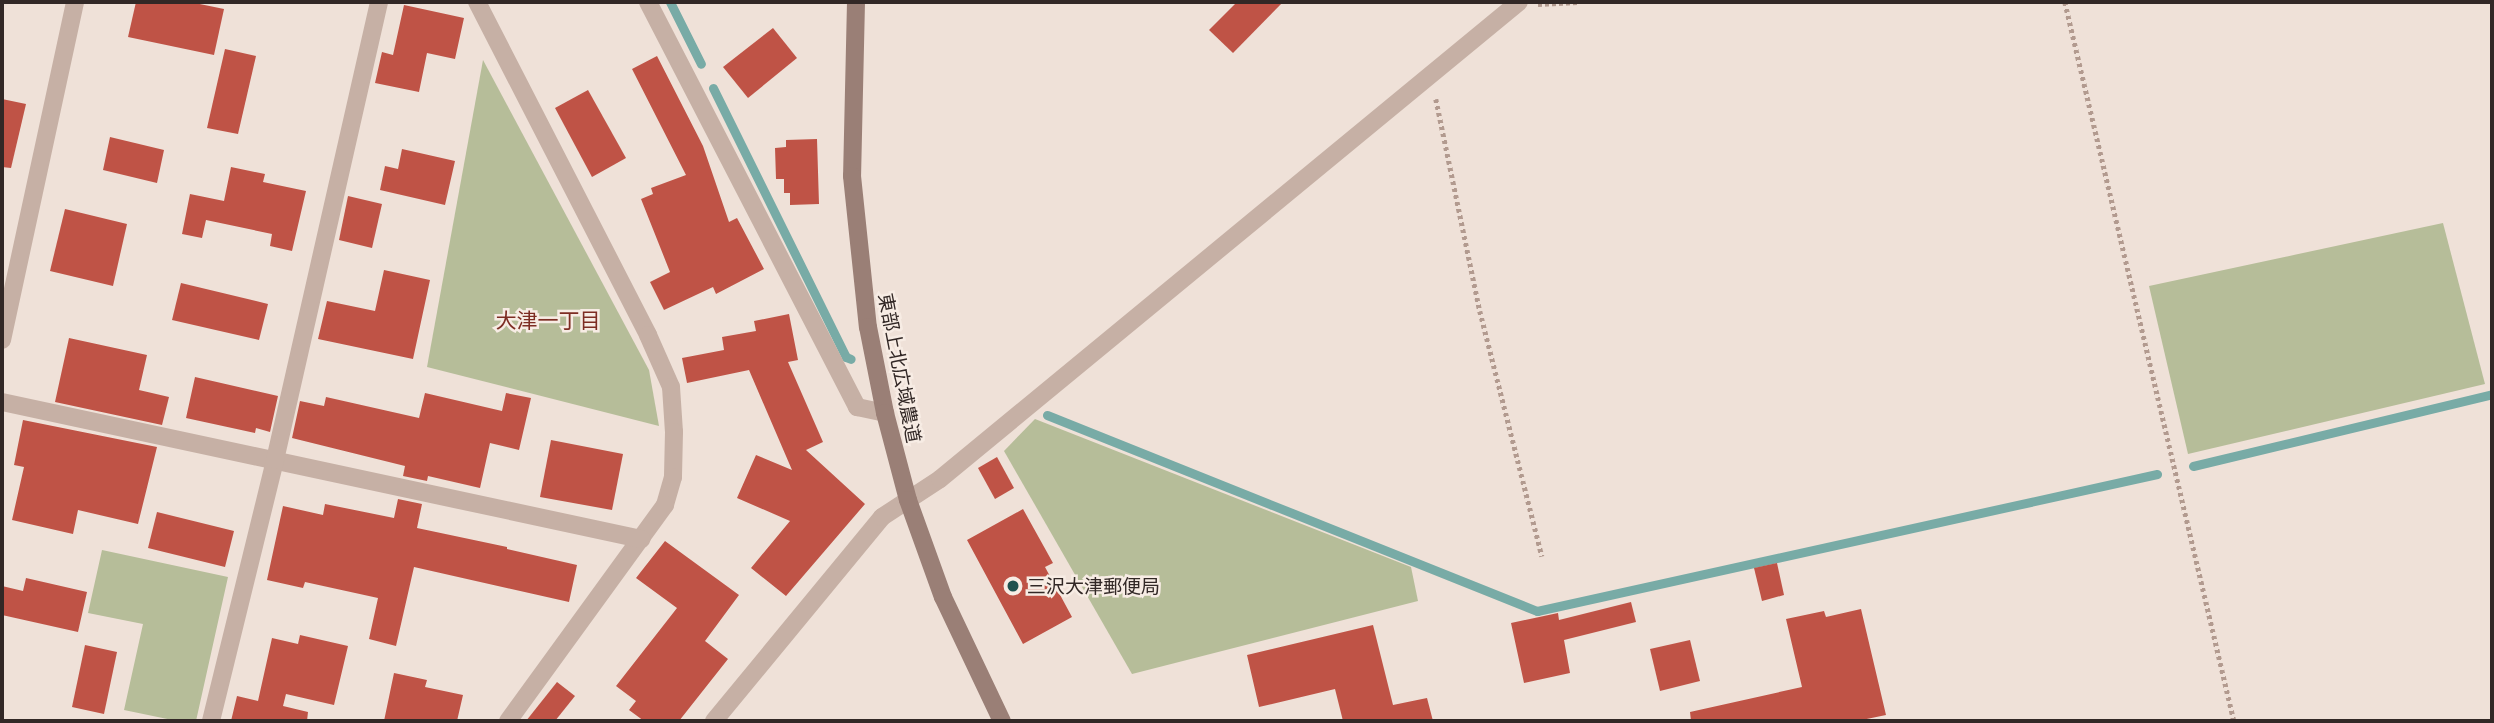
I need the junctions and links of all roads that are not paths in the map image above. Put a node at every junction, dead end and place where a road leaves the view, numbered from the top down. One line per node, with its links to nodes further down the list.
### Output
1 (75, 2): 7 (street)
2 (379, 2): 10 (street)
3 (477, 2): 12 (street)
4 (648, 2): 9 (street)
5 (856, 2): 9 (street, 東部上北広域農道)
6 (1516, 4): 11 (street)
7 (2, 340)
8 (2, 402): 10 (street)
9 (885, 414): 11 (street, 東部上北広域農道)
10 (275, 460): 12 (street); 13 (street)
11 (908, 500): 15 (street); 16 (street, 東部上北広域農道)
12 (641, 539): 14 (street)
13 (211, 721)
14 (508, 721)
15 (714, 721)
16 (1002, 721)

